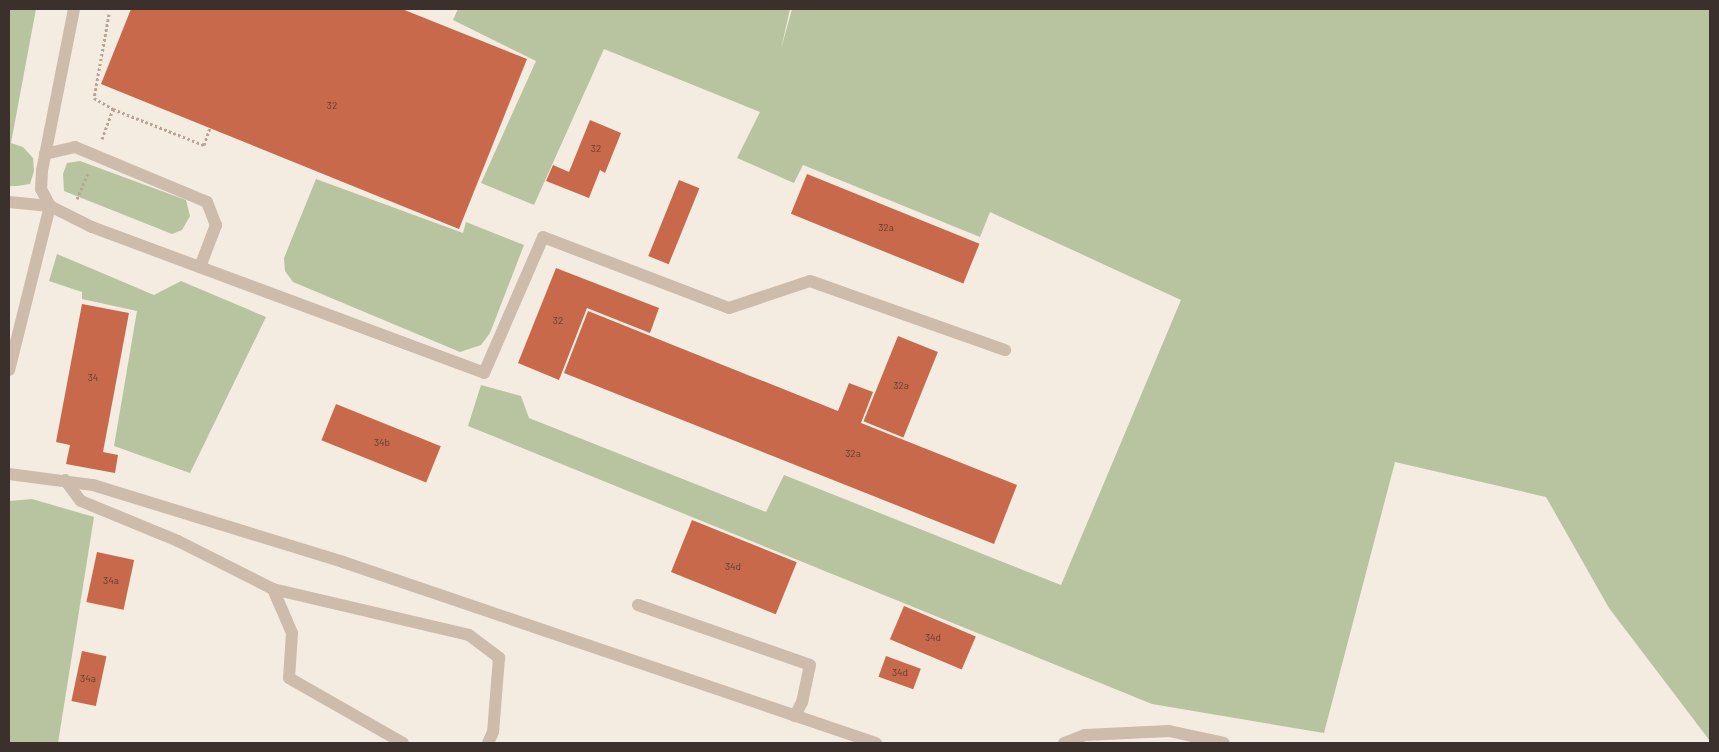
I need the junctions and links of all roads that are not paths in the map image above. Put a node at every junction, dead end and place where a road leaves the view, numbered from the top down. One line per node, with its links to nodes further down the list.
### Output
1 (74, 9): 2 (lane)
2 (45, 154): 4 (lane); 5 (lane)
3 (9, 202): 4 (lane)
4 (50, 206): 5 (lane); 7 (lane)
5 (200, 267): 6 (lane)
6 (1005, 350)
7 (9, 370)
8 (9, 474): 9 (lane)
9 (65, 480): 10 (lane); 12 (lane)
10 (273, 589): 13 (lane); 14 (lane)
11 (638, 605): 12 (lane)
12 (795, 716): 15 (lane)
13 (403, 743)
14 (488, 743)
15 (876, 743)
16 (1064, 743): 17 (lane)
17 (1224, 743)

